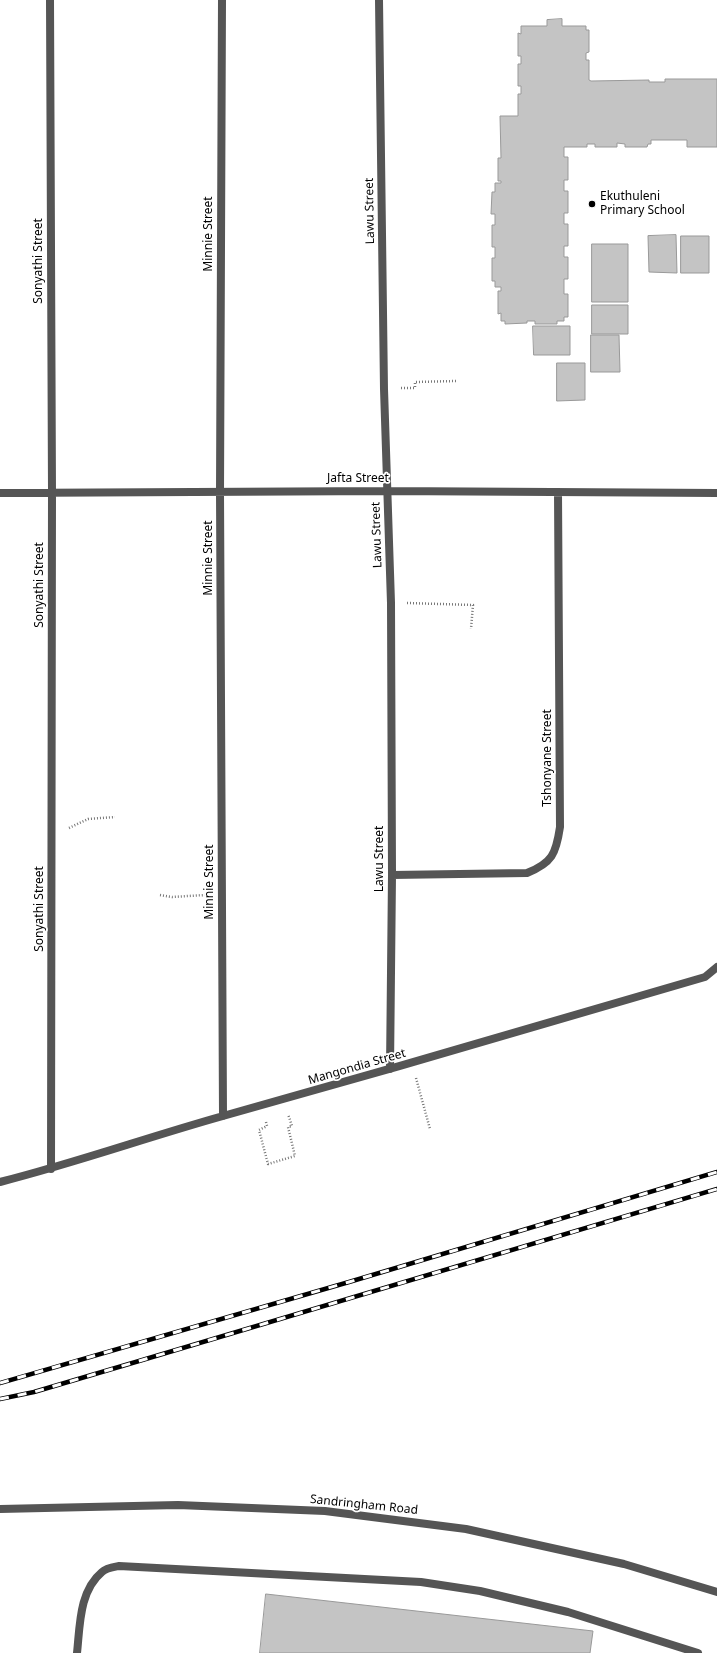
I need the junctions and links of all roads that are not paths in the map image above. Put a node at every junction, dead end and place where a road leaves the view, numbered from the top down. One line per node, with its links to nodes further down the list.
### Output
1 (50, 0): 5 (street, Sonyathi Street)
2 (222, 0): 6 (street, Minnie Street)
3 (380, 0): 4 (street, Lawu Street)
4 (387, 490): 6 (street, Jafta Street); 7 (street, Jafta Street); 10 (street, Lawu Street)
5 (52, 492): 6 (street, Jafta Street); 8 (street, Jafta Street); 14 (street, Sonyathi Street)
6 (220, 492): 13 (street, Minnie Street)
7 (558, 492): 9 (street, Jafta Street); 10 (street, Tshonyane Street)
8 (0, 493)
9 (717, 493)
10 (392, 875): 12 (street, Lawu Street)
11 (717, 967): 12 (street, Mangondia Street)
12 (390, 1070): 13 (street, Mangondia Street)
13 (223, 1116): 14 (street, Mangondia Street)
14 (52, 1169): 15 (street, Mangondia Street)
15 (0, 1182)
16 (0, 1509): 17 (street, Sandringham Road)
17 (717, 1592)
18 (77, 1653): 19 (street)
19 (698, 1653)

